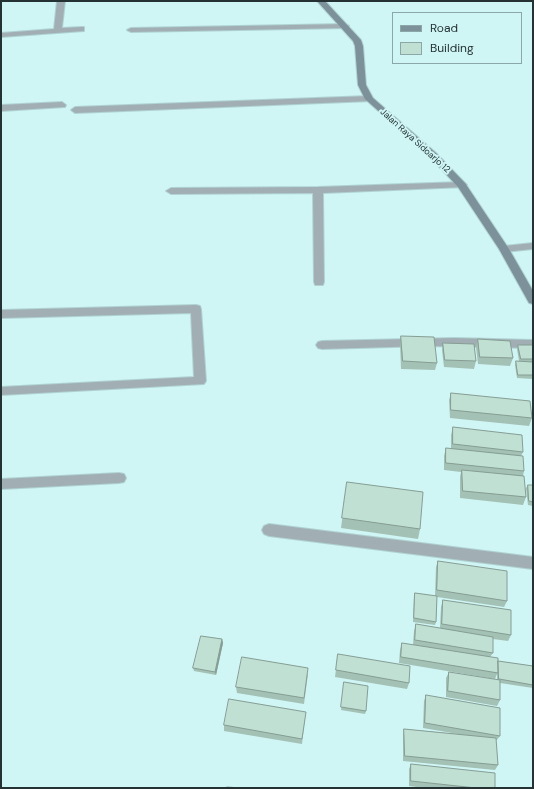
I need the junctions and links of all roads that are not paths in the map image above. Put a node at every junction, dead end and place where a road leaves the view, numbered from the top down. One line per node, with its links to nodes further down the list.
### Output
1 (61, 1): 6 (street)
2 (321, 1): 3 (main road, Jalan Raya Sidoarjo 12)
3 (345, 26): 5 (street); 8 (main road, Jalan Raya Sidoarjo 12)
4 (81, 30): 6 (street)
5 (131, 30)
6 (58, 31): 7 (street)
7 (1, 35)
8 (369, 99): 11 (street); 12 (main road, Jalan Raya Sidoarjo 12)
9 (62, 104): 10 (street)
10 (1, 108)
11 (75, 110)
12 (462, 185): 13 (street); 16 (main road, Jalan Raya Sidoarjo 12)
13 (318, 190): 14 (street); 17 (street)
14 (171, 191)
15 (533, 246): 16 (street)
16 (509, 249): 18 (main road, Jalan Raya Sidoarjo 12)
17 (319, 282)
18 (533, 300)
19 (1, 314): 22 (street)
20 (533, 344): 21 (street)
21 (322, 345)
22 (1, 391)
23 (120, 478): 24 (street)
24 (1, 484)
25 (269, 530): 26 (street)
26 (533, 563)

